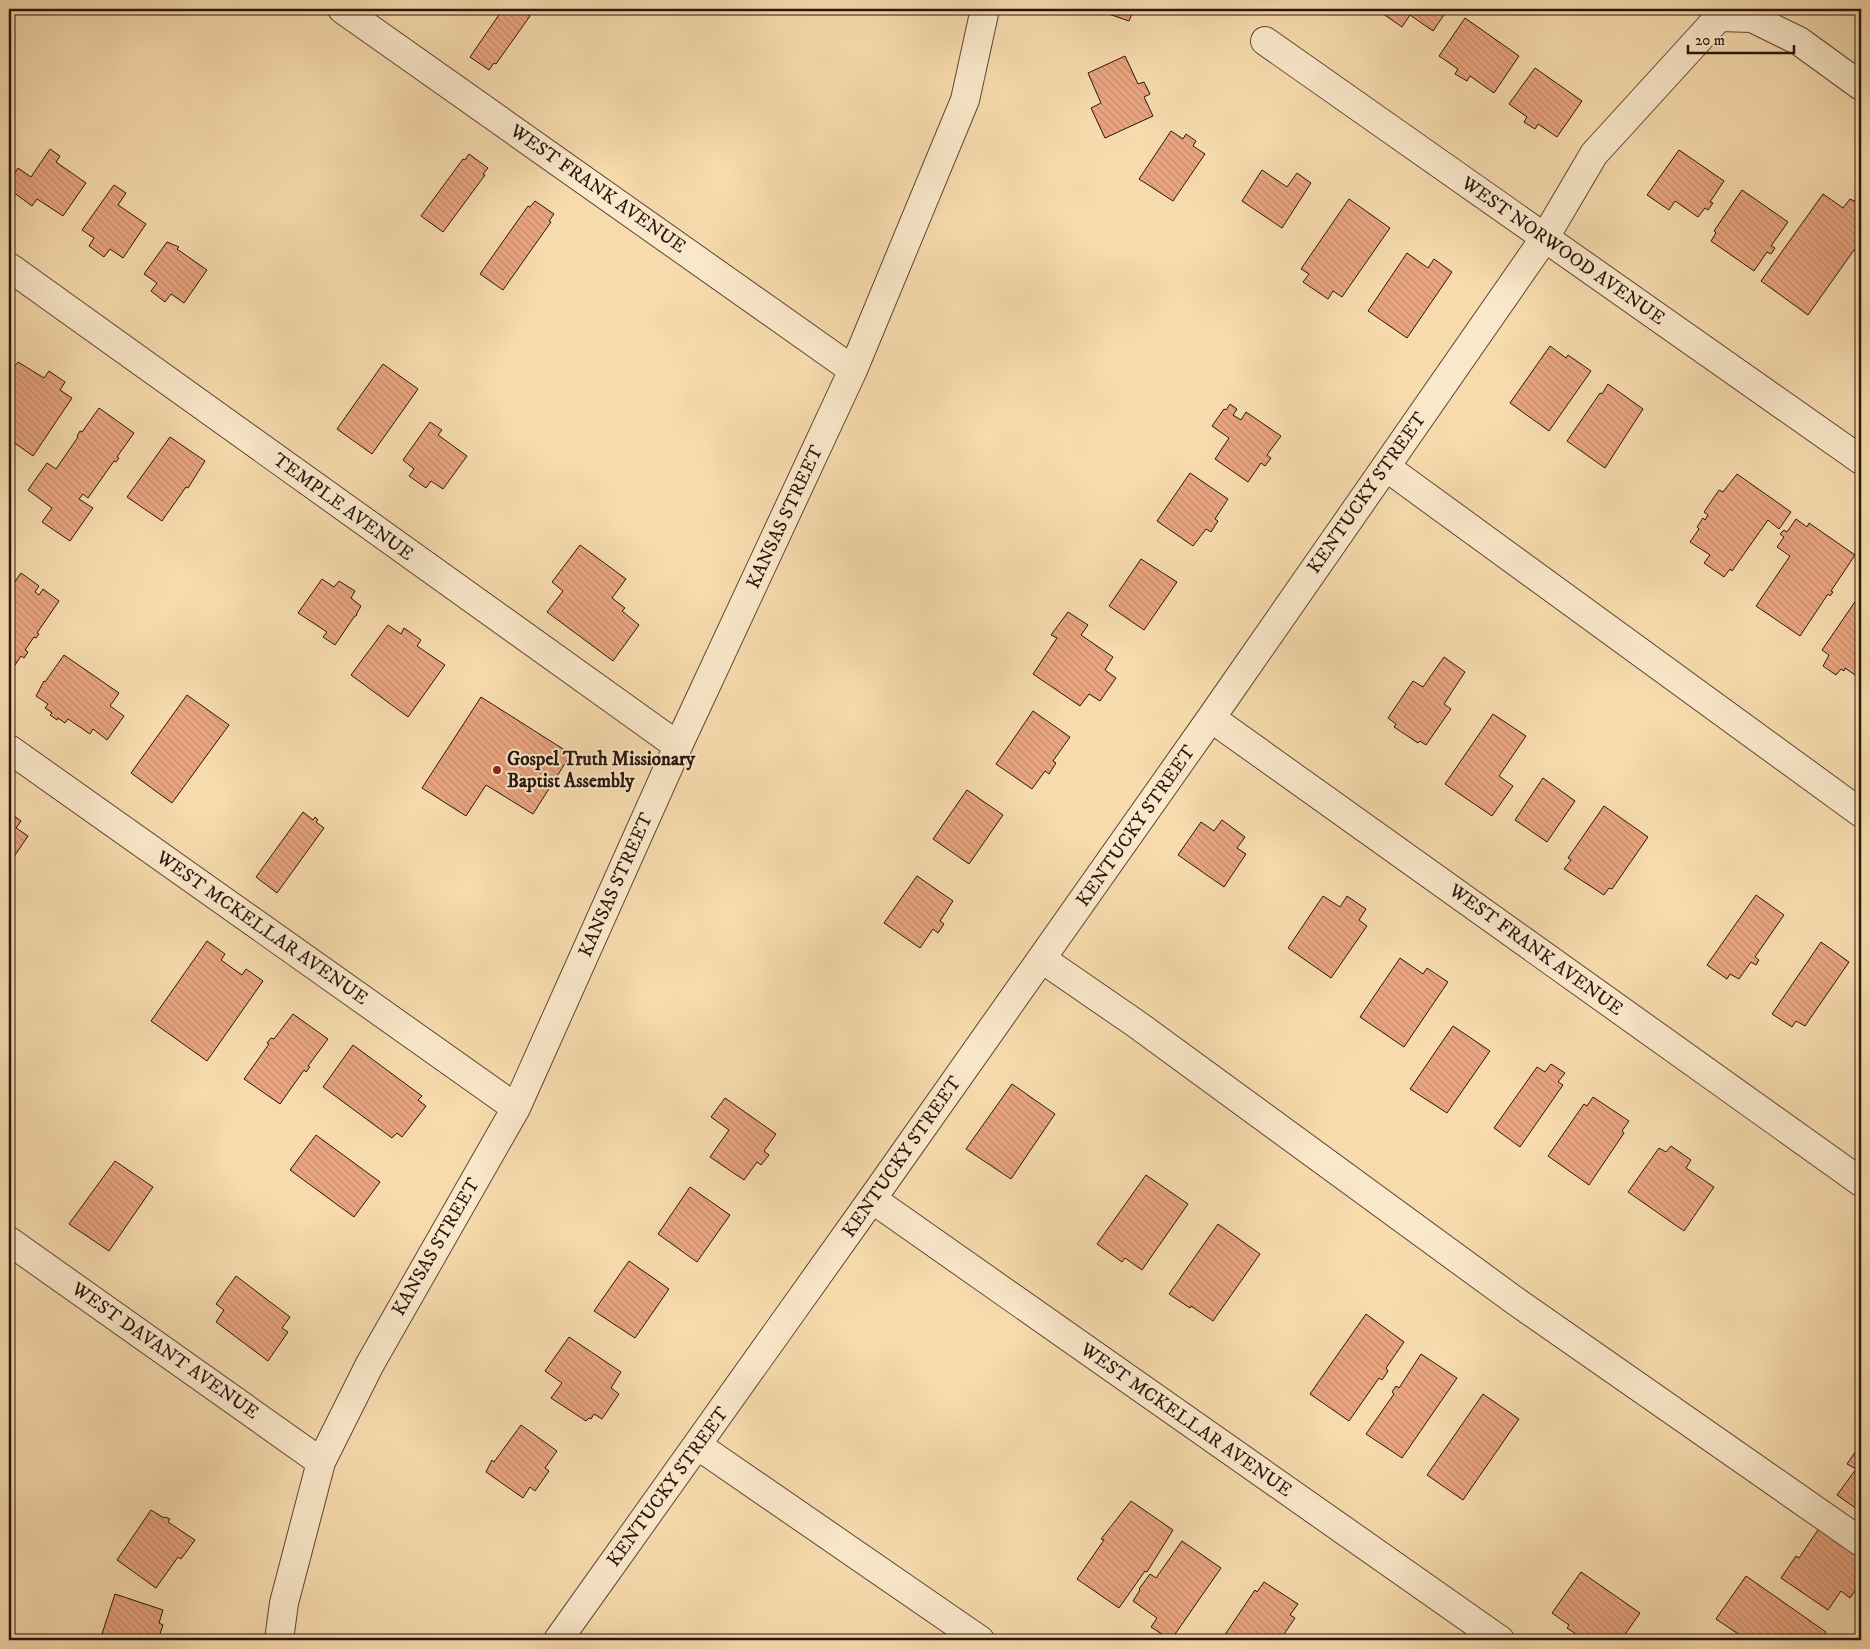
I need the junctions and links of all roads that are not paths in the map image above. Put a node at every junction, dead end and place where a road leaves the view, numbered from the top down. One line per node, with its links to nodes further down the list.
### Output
1 (342, 9): 7 (street, WEST FRANK AVENUE)
2 (985, 9): 7 (street, KANSAS STREET)
3 (1265, 42): 5 (street, WEST NORWOOD AVENUE)
4 (1861, 86): 5 (street, KENTUCKY STREET)
5 (1544, 239): 8 (street, WEST NORWOOD AVENUE); 9 (street, KENTUCKY STREET)
6 (9, 267): 11 (street, TEMPLE AVENUE)
7 (854, 370): 11 (street, KANSAS STREET)
8 (1861, 460)
9 (1386, 467): 10 (street, KENTUCKY STREET); 13 (street)
10 (1211, 718): 14 (street, KENTUCKY STREET); 16 (street, WEST FRANK AVENUE)
11 (678, 746): 15 (street, KANSAS STREET)
12 (9, 749): 15 (street, WEST MCKELLAR AVENUE)
13 (1861, 813)
14 (1042, 959): 17 (street, KENTUCKY STREET); 21 (street)
15 (516, 1108): 20 (street, KANSAS STREET)
16 (1861, 1182)
17 (872, 1200): 19 (street, KENTUCKY STREET); 25 (street, WEST MCKELLAR AVENUE)
18 (9, 1241): 20 (street, WEST DAVANT AVENUE)
19 (698, 1445): 23 (street, KENTUCKY STREET); 24 (street)
20 (321, 1462): 22 (street, KANSAS STREET)
21 (1861, 1542)
22 (278, 1640)
23 (558, 1640)
24 (980, 1640)
25 (1500, 1640)

